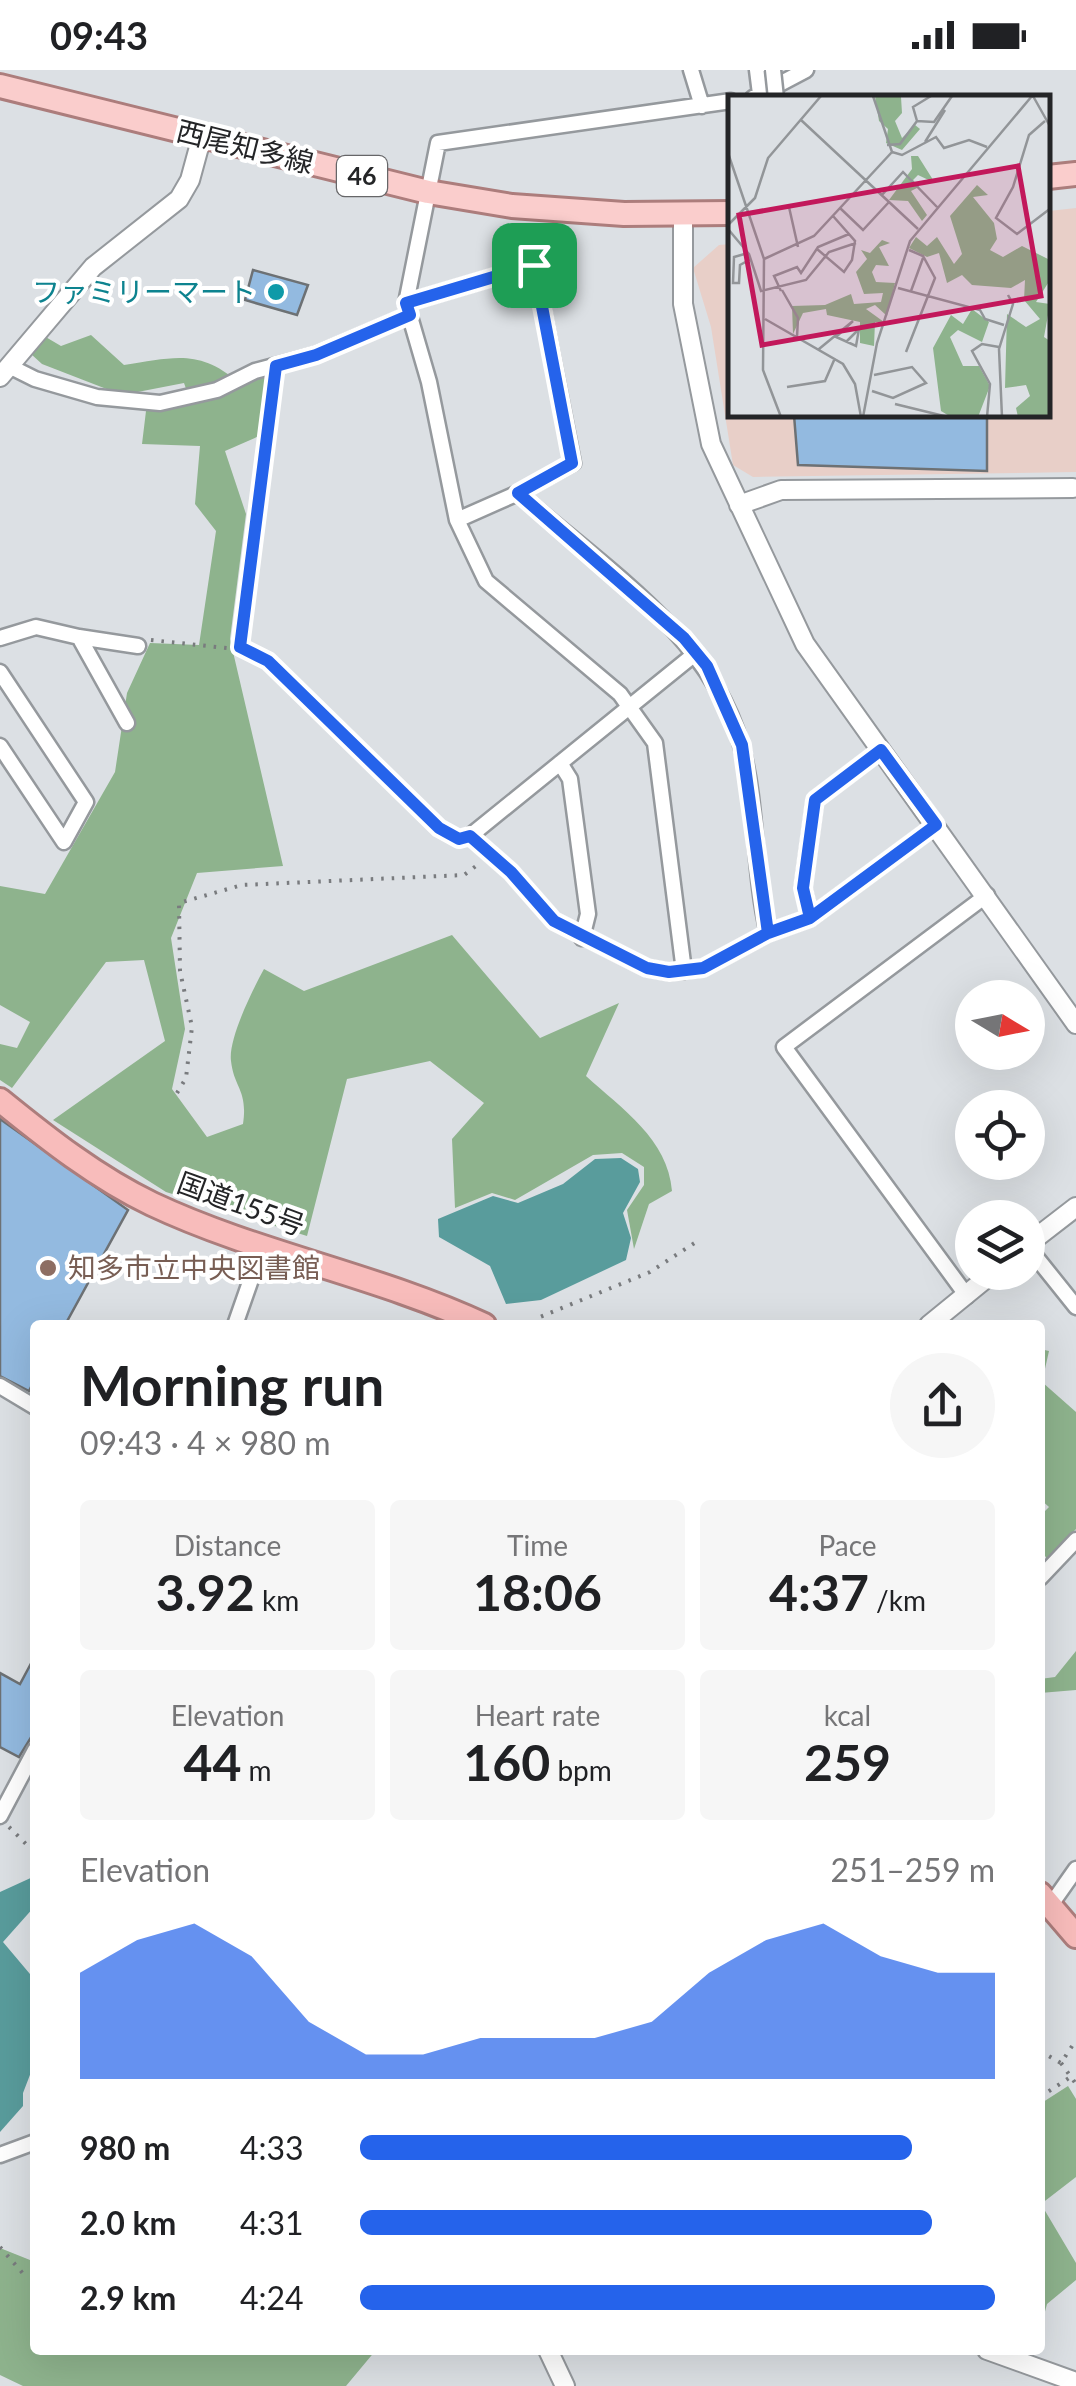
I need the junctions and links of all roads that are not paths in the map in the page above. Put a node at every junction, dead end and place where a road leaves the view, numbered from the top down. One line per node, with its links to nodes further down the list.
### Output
1 (692, 70): 10 (street)
2 (757, 70): 6 (street)
3 (773, 70): 7 (street, bridge)
4 (806, 70): 8 (street)
5 (0, 86): 11 (main road, 西尾知多線 / 46)
6 (763, 95)
7 (763, 95)
8 (765, 95)
9 (728, 102): 10 (street)
10 (702, 106): 14 (street)
11 (202, 136): 14 (main road, 西尾知多線 / 46); 18 (street)
12 (1076, 174): 13 (main road)
13 (1051, 177)
14 (428, 192): 16 (main road, 西尾知多線 / 46); 17 (street)
15 (728, 212): 16 (main road, 西尾知多線 / 46)
16 (684, 215): 21 (street)
17 (408, 309): 18 (street); 20 (street); 22 (street)
18 (5, 371)
19 (1073, 488): 21 (street)
20 (518, 493): 22 (street); 26 (street)
21 (739, 505): 31 (street)
22 (457, 520): 28 (street)
23 (0, 638): 24 (street)
24 (78, 638): 25 (street); 29 (street)
25 (138, 646)
26 (696, 652): 28 (street); 36 (street)
27 (0, 672): 30 (street)
28 (631, 707): 32 (street); 38 (street)
29 (127, 723)
30 (0, 746)
31 (881, 750): 33 (street); 35 (street)
32 (560, 763): 37 (street); 37 (street)
33 (936, 825): 34 (street); 35 (street)
34 (988, 896): 39 (street); 46 (street)
35 (810, 918): 36 (street)
36 (768, 933): 38 (street)
37 (582, 938): 38 (street)
38 (684, 971)
39 (1076, 1024)
40 (0, 1100): 43 (highway, 国道155号)
41 (1076, 1207): 42 (street)
42 (1045, 1232)
43 (263, 1245): 48 (street); 49 (highway, 国道155号)
44 (1045, 1268): 47 (street)
45 (974, 1290): 46 (street)
46 (967, 1296): 50 (street)
47 (1076, 1307)
48 (237, 1320)
49 (472, 1320)
50 (936, 1320)
51 (0, 1386): 52 (street)
52 (30, 1404)
53 (1076, 1540): 54 (street)
54 (1045, 1573)
55 (30, 1760): 56 (street)
56 (0, 1820)
57 (1076, 1869): 58 (street)
58 (1045, 1900): 59 (highway)
59 (1076, 1936)
60 (30, 2144): 61 (street)
61 (0, 2155)
62 (550, 2355): 65 (street)
63 (1001, 2355): 64 (street)
64 (1076, 2382)
65 (566, 2386)

